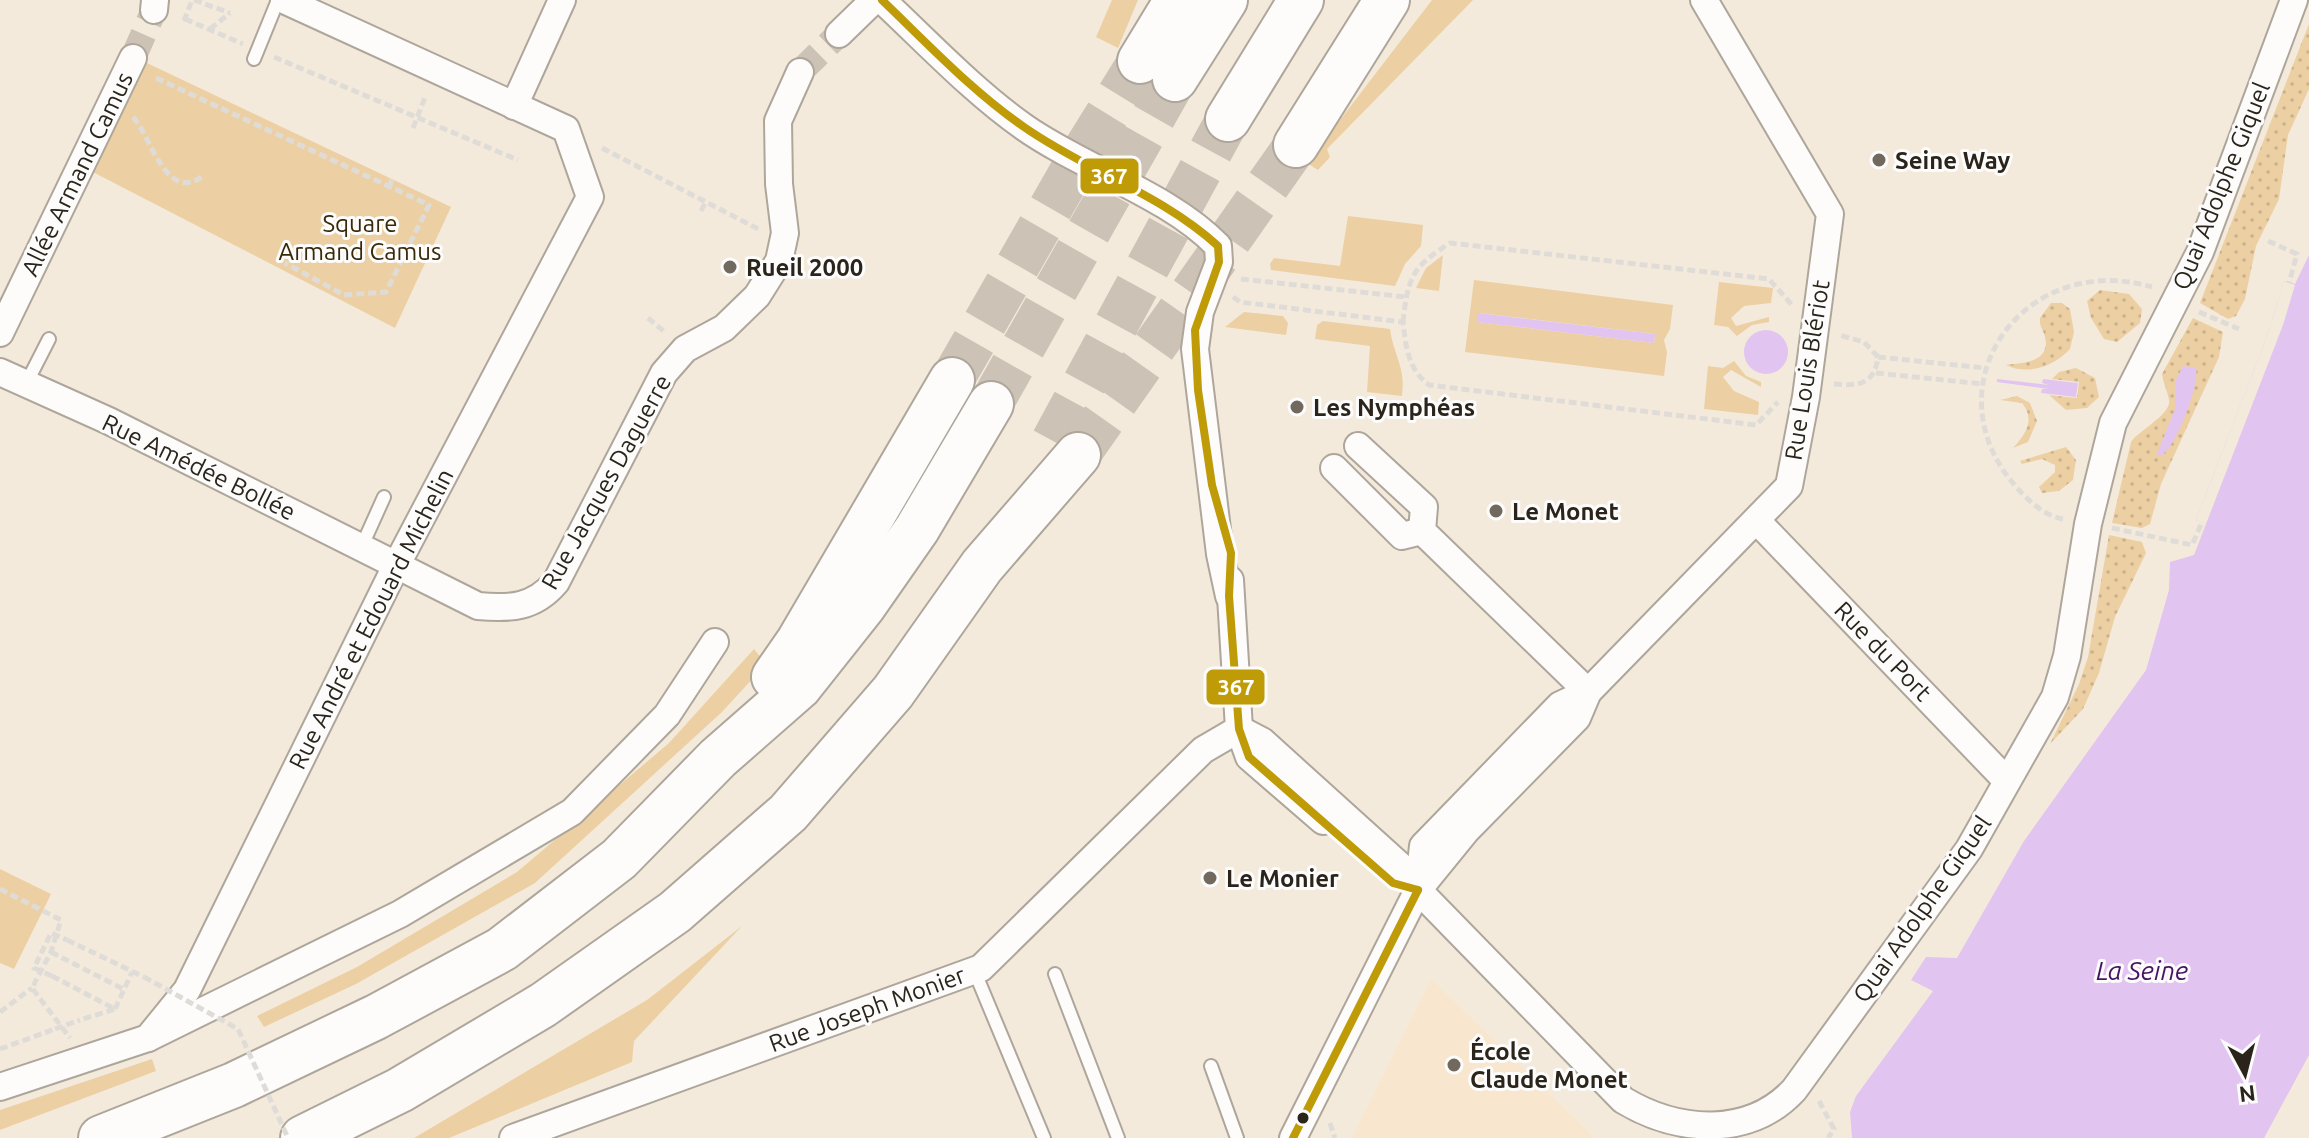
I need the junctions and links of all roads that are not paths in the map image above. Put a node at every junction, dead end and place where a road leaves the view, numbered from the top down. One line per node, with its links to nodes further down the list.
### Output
1 (278, 0): 14 (lane)
2 (284, 0): 17 (street)
3 (562, 0): 17 (street)
4 (874, 0): 12 (street)
5 (882, 0): 35 (street)
6 (1225, 0): 13 (highway)
7 (1301, 0): 18 (highway)
8 (1387, 0): 9 (highway)
9 (1422, 0)
10 (1704, 0): 29 (street, Rue Louis Blériot)
11 (2294, 0): 37 (street, Quai Adolphe Giquel)
12 (839, 34)
13 (1162, 34)
14 (257, 53)
15 (133, 58): 19 (street, Allée Armand Camus)
16 (800, 72): 32 (street, Rue Jacques Daguerre)
17 (514, 106): 32 (street, Rue André et Edouard Michelin)
18 (1228, 119)
19 (0, 333)
20 (49, 339): 23 (lane)
21 (0, 372): 23 (street, Rue Amédée Bollée)
22 (952, 380): 36 (highway)
23 (26, 384): 31 (street, Rue Amédée Bollée)
24 (991, 404): 36 (highway)
25 (1358, 446): 30 (street)
26 (1066, 448): 45 (highway)
27 (1334, 468): 30 (street)
28 (384, 497): 31 (lane)
29 (1758, 522): 34 (street, Rue Louis Blériot); 37 (street, Rue du Port)
30 (1422, 531): 34 (street)
31 (361, 548): 32 (street, Rue Amédée Bollée)
32 (396, 566): 41 (street, Rue André et Edouard Michelin)
33 (715, 642): 41 (street)
34 (1588, 692): 38 (street, Rue Louis Blériot)
35 (1239, 729): 38 (street); 39 (street, Rue Joseph Monier)
36 (718, 758): 44 (highway)
37 (2007, 781): 38 (street, Quai Adolphe Giquel)
38 (1418, 890): 50 (street); 51 (street, Rue Louis Blériot)
39 (974, 970): 46 (street, Rue Joseph Monier); 47 (lane)
40 (1055, 974): 48 (lane)
41 (148, 1038): 43 (street)
42 (1211, 1066): 49 (lane)
43 (0, 1087)
44 (101, 1138)
45 (303, 1138)
46 (513, 1138)
47 (1044, 1138)
48 (1118, 1138)
49 (1237, 1138)
50 (1293, 1138)
51 (1309, 1138)

